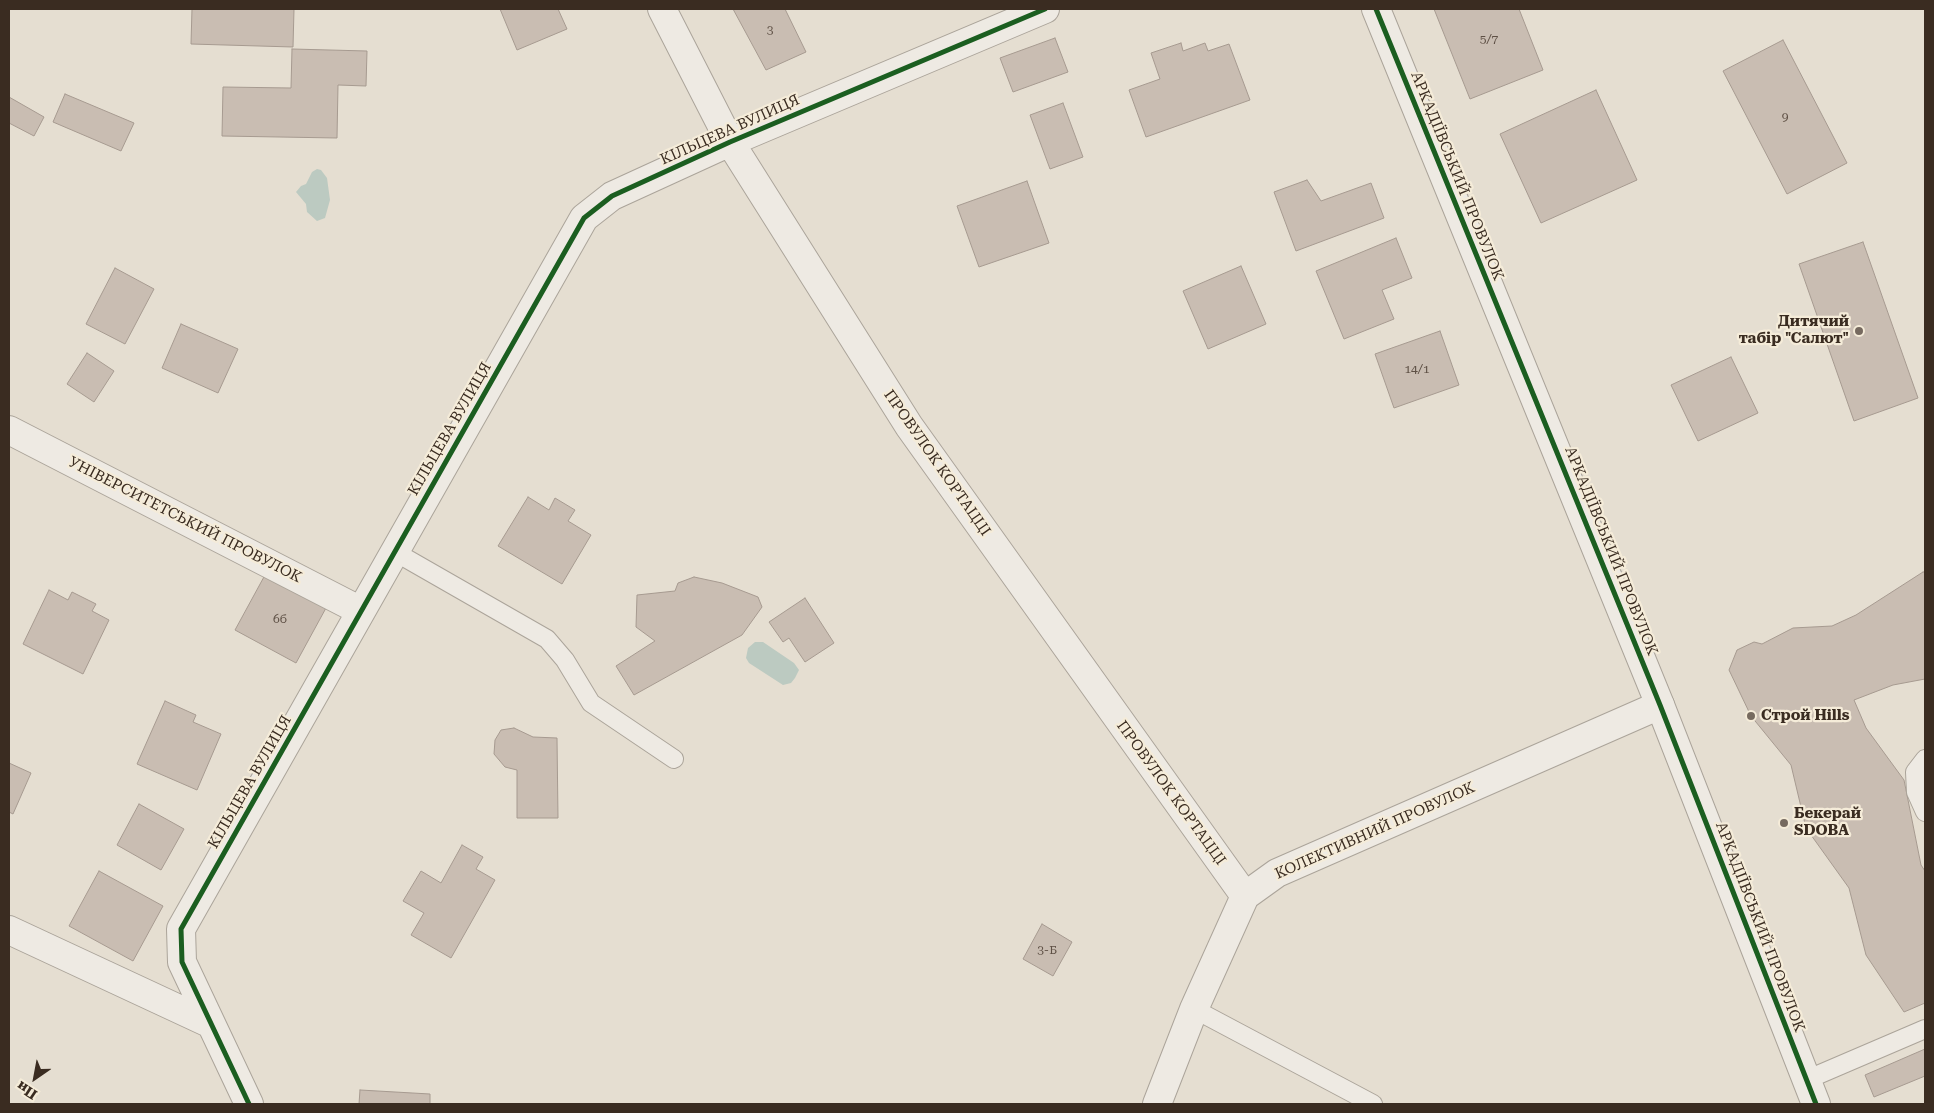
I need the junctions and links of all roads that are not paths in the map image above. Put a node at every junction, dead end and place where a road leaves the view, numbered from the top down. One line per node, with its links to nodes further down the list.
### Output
1 (662, 9): 4 (street, ПРОВУЛОК КОРТАЦЦІ)
2 (1045, 9): 4 (street, КІЛЬЦЕВА ВУЛИЦЯ)
3 (1376, 9): 8 (street, АРКАДІЇВСЬКИЙ ПРОВУЛОК)
4 (730, 142): 6 (street, КІЛЬЦЕВА ВУЛИЦЯ); 12 (street, ПРОВУЛОК КОРТАЦЦІ)
5 (9, 430): 7 (street, УНІВЕРСИТЕТСЬКИЙ ПРОВУЛОК)
6 (394, 552): 7 (street, КІЛЬЦЕВА ВУЛИЦЯ); 9 (lane)
7 (361, 611): 15 (street, КІЛЬЦЕВА ВУЛИЦЯ)
8 (1660, 705): 12 (street, КОЛЕКТИВНИЙ ПРОВУЛОК); 17 (street, АРКАДІЇВСЬКИЙ ПРОВУЛОК)
9 (674, 759)
10 (1925, 759): 11 (lane)
11 (1925, 812)
12 (1245, 896): 14 (street)
13 (9, 930): 15 (street)
14 (1194, 1009): 19 (street); 20 (lane)
15 (211, 1024): 18 (street, КІЛЬЦЕВА ВУЛИЦЯ)
16 (1925, 1029): 17 (lane)
17 (1811, 1092)
18 (249, 1104)
19 (1157, 1104)
20 (1373, 1104)

